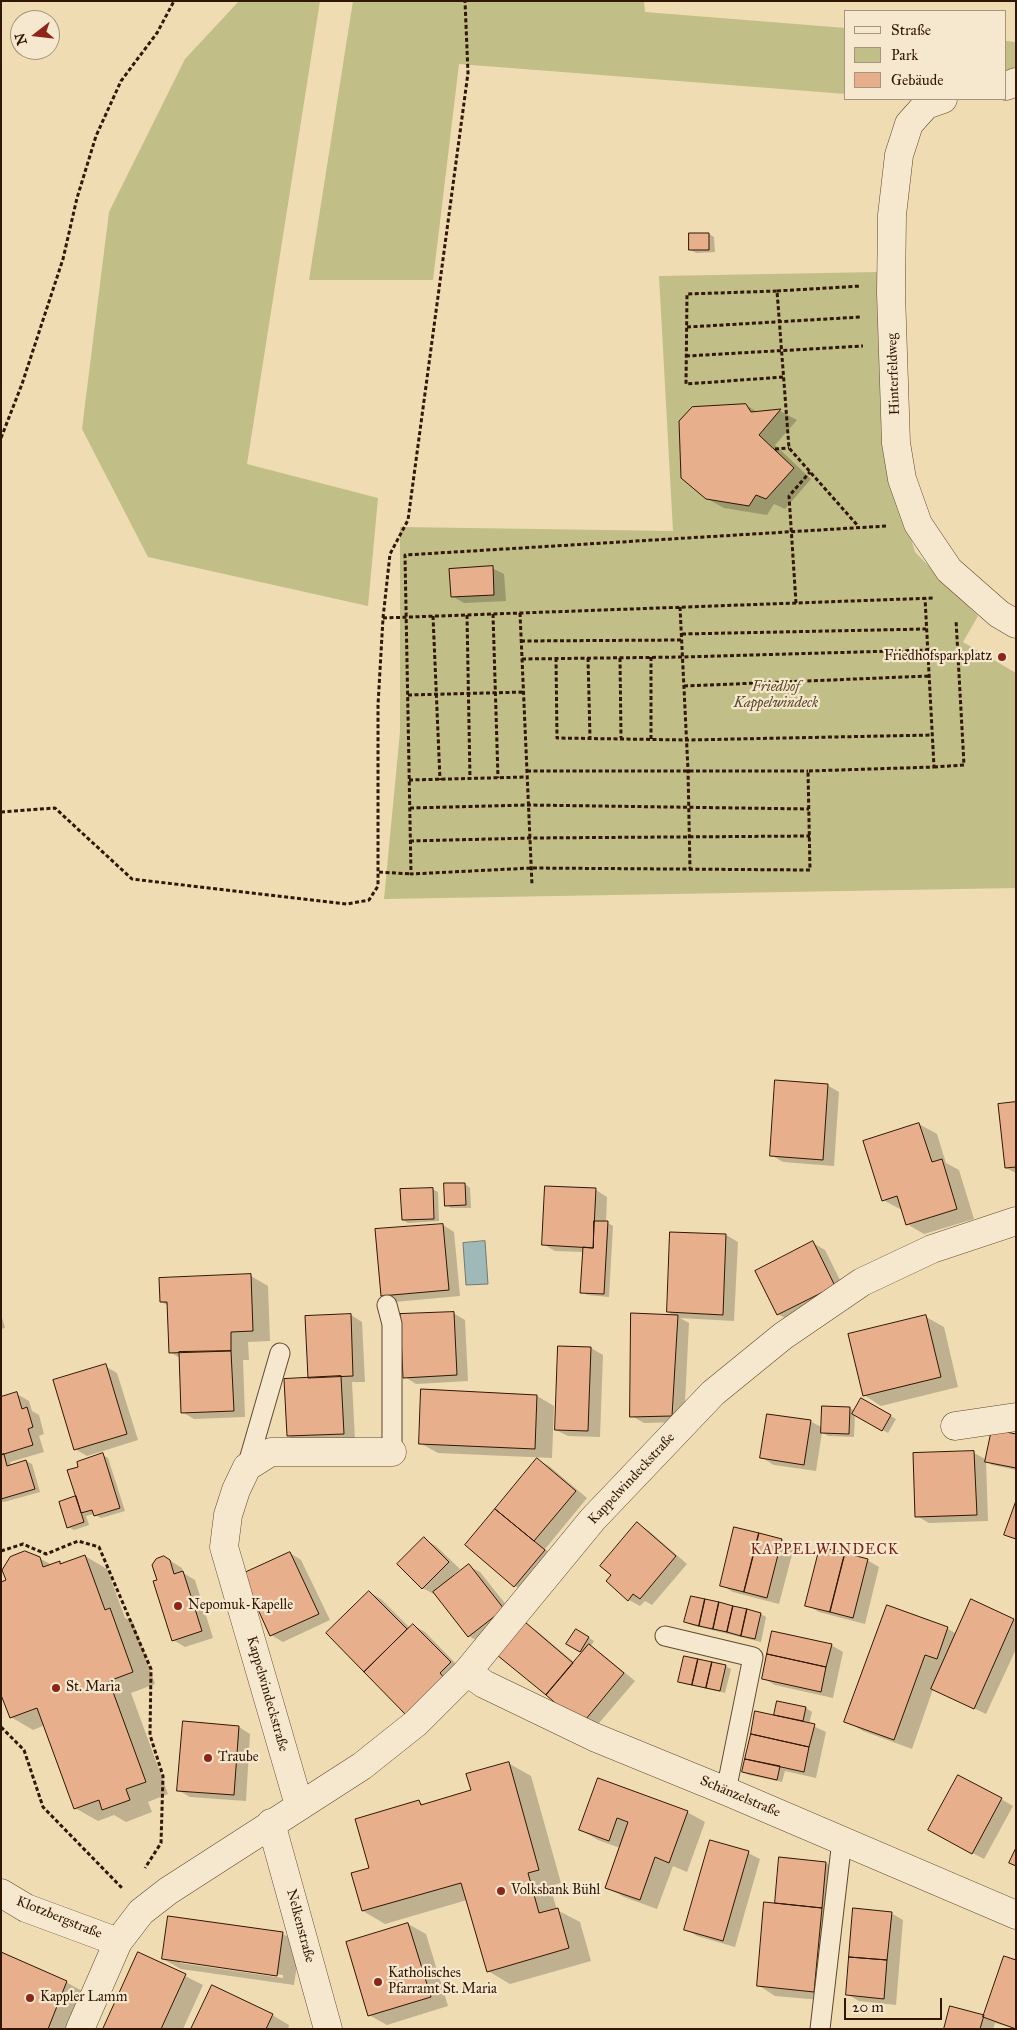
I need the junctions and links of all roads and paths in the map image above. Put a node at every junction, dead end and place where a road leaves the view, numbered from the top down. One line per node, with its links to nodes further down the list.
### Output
1 (174, 1): 13 (path)
2 (465, 1): 29 (path)
3 (941, 100): 17 (street, Hinterfeldweg)
4 (863, 286): 5 (path)
5 (777, 291): 7 (path); 8 (path)
6 (865, 317): 7 (path)
7 (779, 323): 8 (path); 10 (path)
8 (687, 327): 11 (path)
9 (866, 346): 10 (path)
10 (781, 350): 11 (path); 12 (path)
11 (686, 356): 12 (path)
12 (783, 377): 14 (path)
13 (1, 438)
14 (789, 448): 15 (path); 16 (path)
15 (775, 450)
16 (810, 472): 18 (path); 19 (path)
17 (918, 524): 18 (path); 20 (street, Hinterfeldweg)
18 (859, 527): 19 (path)
19 (791, 531): 22 (path); 28 (path)
20 (979, 596): 21 (path); 31 (street, Hinterfeldweg)
21 (925, 598): 22 (path); 32 (path)
22 (796, 603): 23 (path)
23 (680, 607): 24 (path); 33 (path)
24 (520, 613): 25 (path); 35 (path)
25 (493, 614): 26 (path); 47 (path)
26 (467, 615): 27 (path); 46 (path)
27 (433, 616): 28 (path); 49 (path)
28 (407, 617): 29 (path); 48 (path)
29 (383, 618): 75 (path)
30 (956, 620): 55 (path)
31 (1016, 624)
32 (926, 629): 33 (path); 36 (path)
33 (682, 634): 34 (path)
34 (682, 640): 35 (path); 38 (path)
35 (521, 641): 42 (path)
36 (928, 650): 38 (path); 43 (path)
37 (651, 657): 38 (path); 41 (path); 53 (path)
38 (683, 657): 44 (path)
39 (556, 658): 40 (path); 42 (path); 51 (path)
40 (588, 658): 41 (path); 51 (path)
41 (620, 658): 52 (path)
42 (522, 659): 45 (path)
43 (929, 676): 44 (path); 50 (path)
44 (684, 686): 54 (path)
45 (524, 692): 47 (path); 57 (path)
46 (468, 693): 47 (path); 49 (path); 61 (path)
47 (495, 693): 60 (path)
48 (408, 695): 49 (path); 62 (path)
49 (436, 695): 63 (path)
50 (932, 735): 54 (path); 55 (path)
51 (590, 738): 52 (path)
52 (621, 738): 53 (path)
53 (651, 739): 54 (path)
54 (687, 740): 56 (path)
55 (934, 767): 58 (path)
56 (688, 770): 57 (path); 58 (path); 65 (path)
57 (527, 771): 59 (path)
58 (808, 771): 67 (path)
59 (527, 777): 60 (path); 64 (path)
60 (498, 778): 61 (path)
61 (470, 779): 63 (path)
62 (409, 780): 63 (path); 66 (path)
63 (440, 780)
64 (528, 805): 65 (path); 66 (path); 71 (path)
65 (689, 807): 67 (path); 69 (path)
66 (410, 808): 72 (path)
67 (809, 809): 70 (path)
68 (1, 812): 75 (path)
69 (689, 836): 70 (path); 71 (path); 74 (path)
70 (810, 836): 74 (path)
71 (530, 838): 72 (path); 73 (path)
72 (410, 841): 76 (path)
73 (531, 868): 74 (path); 76 (path); 77 (path)
74 (690, 869)
75 (378, 872): 76 (path)
76 (411, 874)
77 (532, 885)
78 (1016, 1222): 87 (street, Kappelwindeckstraße)
79 (387, 1305): 83 (lane)
80 (280, 1353): 84 (lane)
81 (1016, 1417): 82 (street)
82 (955, 1426)
83 (392, 1452): 84 (street)
84 (247, 1467): 90 (street, Kappelwindeckstraße)
85 (1, 1551): 93 (path)
86 (665, 1636): 89 (lane)
87 (467, 1672): 89 (street, Schänzelstraße); 90 (street, Kappelwindeckstraße)
88 (1, 1727): 95 (path)
89 (726, 1791): 92 (street, Schänzelstraße)
90 (299, 1805): 91 (street, Kappelwindeckstraße)
91 (271, 1823): 95 (street, Kappelwindeckstraße); 99 (street, Nelkenstraße)
92 (842, 1840): 96 (street, Schänzelstraße); 100 (lane)
93 (142, 1872)
94 (1, 1893): 97 (street, Klotzbergstraße)
95 (140, 1912): 97 (street, Kappelwindeckstraße)
96 (1016, 1915)
97 (118, 1942): 98 (street, Kappelwindeckstraße)
98 (80, 2029)
99 (328, 2029)
100 (820, 2029)

